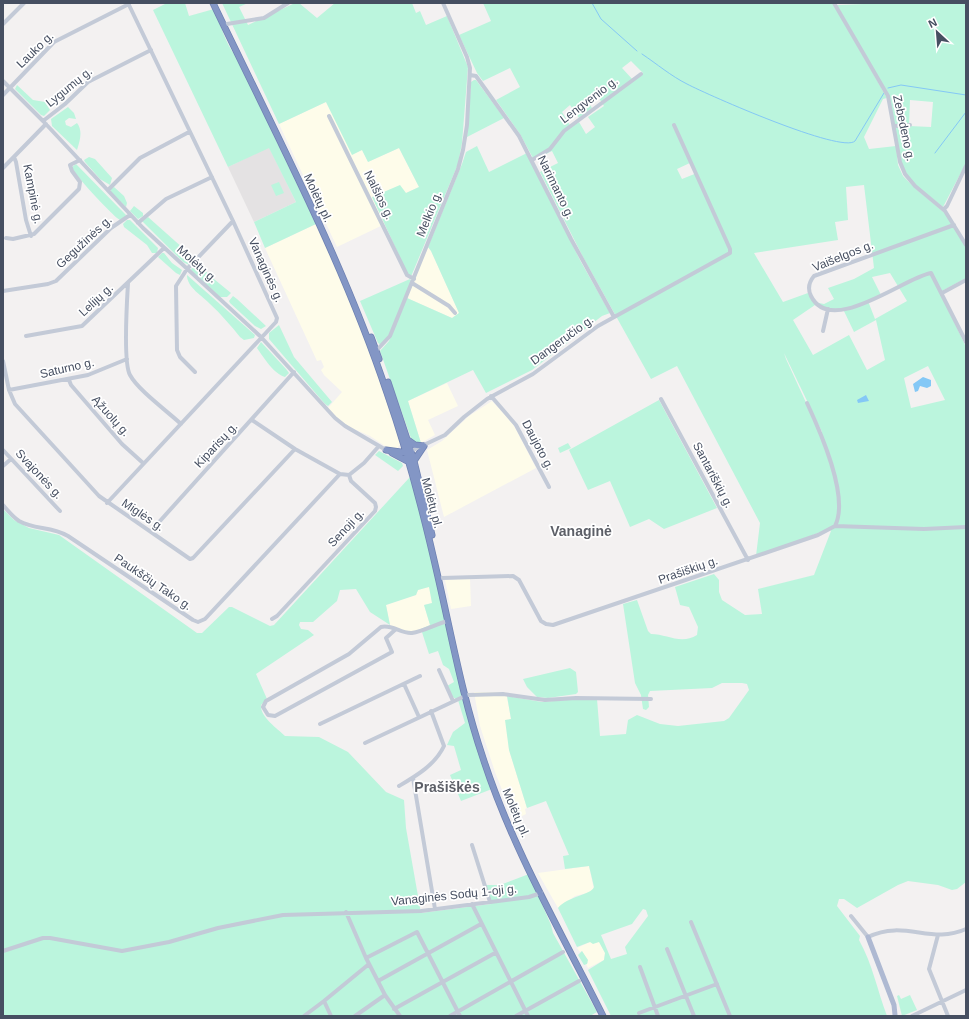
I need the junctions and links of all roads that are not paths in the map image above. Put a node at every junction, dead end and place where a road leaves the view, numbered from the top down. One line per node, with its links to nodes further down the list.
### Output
1 (24, 3): 8 (street)
2 (213, 3): 63 (highway, Molėtų pl.)
3 (217, 3): 9 (highway, Molėtų pl.)
4 (288, 3): 9 (street)
5 (443, 3): 12 (street, Melkio g.)
6 (834, 3): 19 (street, Zebedeno g.)
7 (128, 4): 10 (street, Vanaginės g.); 14 (street, Lauko g.)
8 (3, 24)
9 (227, 24): 51 (highway, Molėtų pl.)
10 (151, 50): 17 (street, Lygumų g.); 21 (street, Vanaginės g.)
11 (642, 74): 24 (street, Lengvenio g.)
12 (470, 75): 24 (street, Narimanto g.); 40 (street, Melkio g.)
13 (3, 82): 14 (street, Molėtų g.)
14 (10, 88): 15 (street, Lauko g.); 17 (street, Molėtų g.)
15 (3, 95)
16 (329, 116): 40 (street, Nalšios g.)
17 (45, 122): 22 (street); 23 (street, Molėtų g.)
18 (674, 125): 46 (street, Dangeručio g.)
19 (894, 126): 20 (street); 29 (street, Zebedeno g.)
20 (910, 126)
21 (189, 132): 27 (street, Vanaginės g.); 28 (street)
22 (14, 157): 26 (street); 34 (street, Kampinė g.)
23 (80, 160): 28 (street, Molėtų g.); 34 (street, Kampinė g.)
24 (532, 160): 46 (street, Narimanto g.)
25 (966, 166): 29 (street)
26 (3, 168)
27 (212, 178): 31 (street, Vanaginės g.); 32 (street)
28 (108, 190): 30 (street, Molėtų g.)
29 (944, 209): 33 (street, Zebedeno g.)
30 (130, 215): 32 (street, Molėtų g.); 42 (street, Gegužinės g.)
31 (233, 221): 38 (street); 49 (street, Vanaginės g.)
32 (138, 223): 37 (street, Molėtų g.)
33 (954, 226): 36 (street, Zebedeno g.); 44 (street, Vaišelgos g.)
34 (31, 236): 35 (street, Kampinė g.)
35 (6, 238)
36 (966, 245)
37 (164, 248): 38 (street, Molėtų g.); 41 (street, Lelijų g.)
38 (187, 269): 49 (street, Molėtų g.); 54 (street)
39 (966, 280): 43 (street)
40 (413, 281): 45 (street, Nalšios g.); 51 (street, Melkio g.)
41 (128, 283): 48 (street, Lelijų g.); 52 (street)
42 (3, 291)
43 (942, 293): 44 (street); 50 (street)
44 (828, 309): 47 (street)
45 (455, 313)
46 (614, 317): 58 (street, Dangeručio g.)
47 (823, 331)
48 (26, 336)
49 (262, 337): 55 (street, Molėtų g.); 62 (street, Vanaginės g.)
50 (966, 342)
51 (376, 351): 63 (highway, Molėtų pl.)
52 (127, 359): 56 (street, Saturno g.); 62 (street)
53 (3, 361): 57 (street, Miglės g.)
54 (195, 372)
55 (294, 372): 61 (street, Kiparisų g.); 64 (street, Molėtų g.)
56 (69, 380): 57 (street, Saturno g.); 73 (street, Ąžuolų g.)
57 (9, 390): 78 (street, Miglės g.)
58 (491, 396): 65 (street, Dangeručio g.); 77 (street, Daujoto g.)
59 (661, 399): 84 (street, Santariškių g.)
60 (807, 403): 81 (street)
61 (252, 420): 66 (street); 83 (street, Kiparisų g.)
62 (180, 424): 73 (street, Vanaginės g.)
63 (405, 440): 65 (highway); 69 (highway, Molėtų pl.); 70 (highway)
64 (379, 446): 68 (street, Molėtų g.); 76 (street)
65 (424, 446): 69 (street, Dangeručio g.); 72 (highway)
66 (295, 449): 75 (street); 83 (street, Miglės g.)
67 (3, 450): 71 (street, Svajonės g.)
68 (386, 450): 70 (highway)
69 (409, 450): 70 (highway); 72 (highway)
70 (395, 452): 72 (highway)
71 (11, 459): 74 (street); 80 (street, Svajonės g.)
72 (412, 461): 85 (highway, Molėtų pl.); 87 (highway, Molėtų pl.)
73 (142, 463): 78 (street, Vanaginės g.)
74 (3, 466)
75 (340, 474): 76 (street); 79 (street, Paukščių Tako g.)
76 (349, 476): 86 (street, Senoji g.)
77 (549, 487)
78 (107, 503): 83 (street, Miglės g.)
79 (3, 505)
80 (60, 511)
81 (835, 526): 82 (street, Prašiškių g.); 84 (street, Prašiškių g.)
82 (966, 527)
83 (150, 531)
84 (748, 560): 85 (street, Prašiškių g.)
85 (442, 578): 92 (highway, Molėtų pl.)
86 (272, 619)
87 (448, 621): 88 (street); 92 (highway, Molėtų pl.)
88 (396, 629): 88 (street)
89 (439, 670): 94 (street)
90 (420, 676): 91 (street)
91 (404, 684): 96 (street); 97 (street)
92 (466, 696): 93 (street); 94 (street); 102 (highway, Molėtų pl.); 145 (highway, Molėtų pl.)
93 (651, 699)
94 (453, 701): 95 (street)
95 (431, 711): 96 (street); 99 (street)
96 (419, 717): 98 (street)
97 (320, 724)
98 (365, 743)
99 (413, 778): 100 (street); 105 (street)
100 (399, 786)
101 (472, 845): 103 (street)
102 (541, 893): 103 (street, Vanaginės Sodų 1-oji g.); 144 (highway, Molėtų pl.)
103 (490, 902): 104 (street, Vanaginės Sodų 1-oji g.)
104 (472, 904): 105 (street, Vanaginės Sodų 1-oji g.); 109 (street)
105 (435, 909): 106 (street, Vanaginės Sodų 1-oji g.)
106 (346, 912): 114 (street, Vanaginės Sodų 1-oji g.); 118 (street)
107 (851, 916): 112 (street)
108 (691, 922): 125 (street)
109 (481, 924): 116 (street); 117 (street)
110 (966, 929): 111 (street)
111 (938, 934): 112 (street); 130 (street)
112 (868, 937): 136 (main road)
113 (667, 949): 128 (street)
114 (3, 951)
115 (563, 952): 124 (street)
116 (495, 953): 123 (street); 124 (street)
117 (427, 954): 118 (street); 121 (street); 123 (street)
118 (366, 958): 119 (street)
119 (369, 964): 121 (street); 129 (street)
120 (640, 967): 131 (street)
121 (378, 981): 127 (street)
122 (579, 981): 133 (street)
123 (443, 982): 132 (street); 135 (street)
124 (510, 982): 133 (street); 135 (street)
125 (717, 984): 128 (street); 148 (street)
126 (966, 990): 130 (street)
127 (385, 995): 132 (street); 139 (street)
128 (686, 996): 131 (street); 147 (street)
129 (324, 1001): 137 (street); 138 (street)
130 (942, 1002): 149 (street); 150 (street)
131 (655, 1007): 134 (street); 146 (street)
132 (394, 1009): 140 (street)
133 (525, 1011): 142 (street); 143 (street)
134 (639, 1013)
135 (459, 1014): 141 (street)
136 (896, 1015)
137 (304, 1016)
138 (331, 1016)
139 (355, 1016)
140 (400, 1016)
141 (450, 1016)
142 (516, 1016)
143 (528, 1016)
144 (603, 1016)
145 (607, 1016)
146 (658, 1016)
147 (694, 1016)
148 (730, 1016)
149 (912, 1016)
150 (948, 1016)

